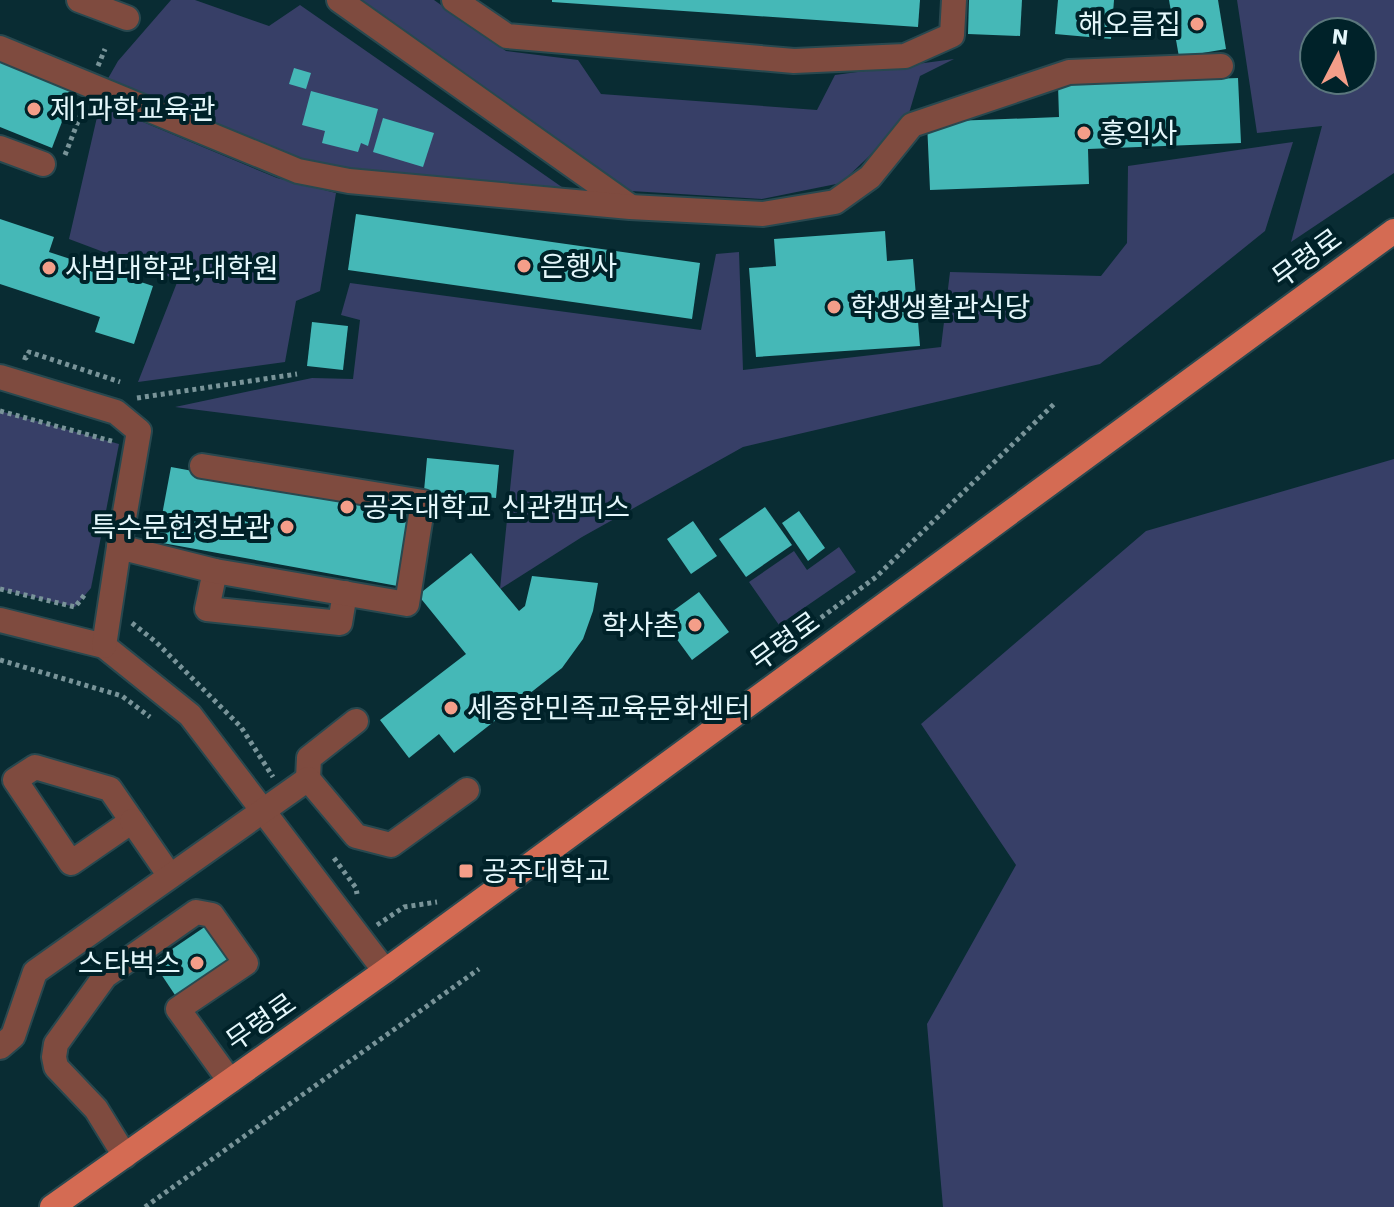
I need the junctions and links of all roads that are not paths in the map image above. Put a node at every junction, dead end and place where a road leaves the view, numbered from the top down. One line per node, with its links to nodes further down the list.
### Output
1 (79, 0): 5 (lane)
2 (339, 0): 10 (lane)
3 (454, 0): 4 (lane)
4 (954, 0)
5 (127, 18)
6 (0, 48): 10 (lane)
7 (1221, 66): 10 (lane)
8 (0, 148): 9 (lane)
9 (54, 160)
10 (630, 207)
11 (1394, 231): 25 (main road, 무령로)
12 (0, 377): 14 (lane)
13 (202, 466): 16 (lane)
14 (119, 547): 15 (lane); 18 (lane)
15 (215, 571): 16 (lane); 16 (lane)
16 (345, 593)
17 (0, 620): 18 (lane)
18 (104, 646): 22 (lane)
19 (356, 721): 20 (lane)
20 (308, 779): 21 (lane); 22 (lane)
21 (467, 790)
22 (262, 811): 24 (lane); 25 (lane)
23 (132, 821): 23 (lane); 24 (lane)
24 (170, 876): 26 (lane)
25 (385, 971): 27 (main road, 무령로)
26 (0, 1047)
27 (230, 1081): 28 (main road, 무령로); 28 (lane)
28 (125, 1156): 29 (main road, 무령로)
29 (52, 1207)

